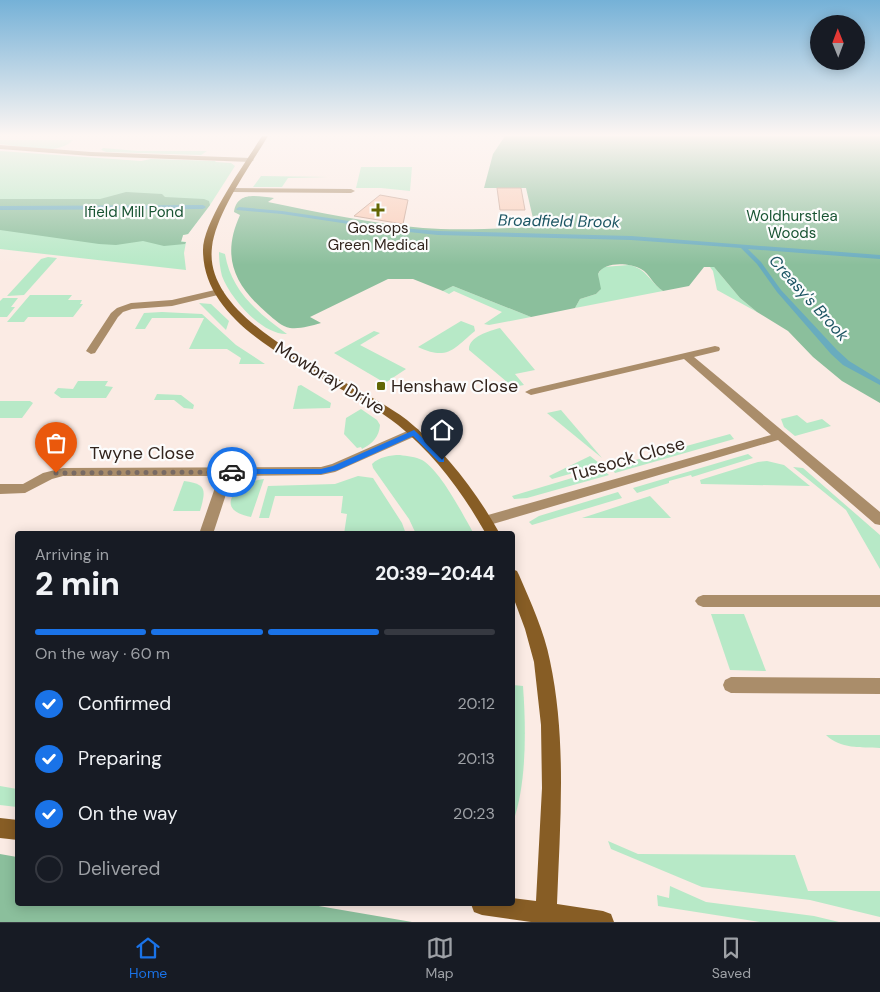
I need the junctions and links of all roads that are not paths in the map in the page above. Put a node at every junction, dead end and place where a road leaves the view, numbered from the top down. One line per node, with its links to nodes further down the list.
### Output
1 (240, 179): 2 (street, Mowbray Drive)
2 (233, 190): 3 (street); 4 (street, Mowbray Drive)
3 (350, 191)
4 (218, 292): 6 (street); 9 (street, Mowbray Drive)
5 (715, 349): 7 (street)
6 (91, 351)
7 (686, 356): 8 (street); 10 (street)
8 (531, 392)
9 (414, 432): 11 (street, Twyne Close); 14 (street, Mowbray Drive)
10 (780, 436): 13 (street); 14 (street, Tussock Close)
11 (227, 472): 12 (street, Twyne Close); 15 (street)
12 (0, 489)
13 (880, 520)
14 (486, 521): 16 (street, Mowbray Drive)
15 (207, 531)
16 (491, 531)
17 (515, 582): 25 (street)
18 (703, 601): 19 (street)
19 (880, 601)
20 (731, 685): 21 (street)
21 (880, 686)
22 (0, 828): 23 (street)
23 (15, 830)
24 (495, 906): 25 (street)
25 (546, 914): 26 (street)
26 (603, 922)

